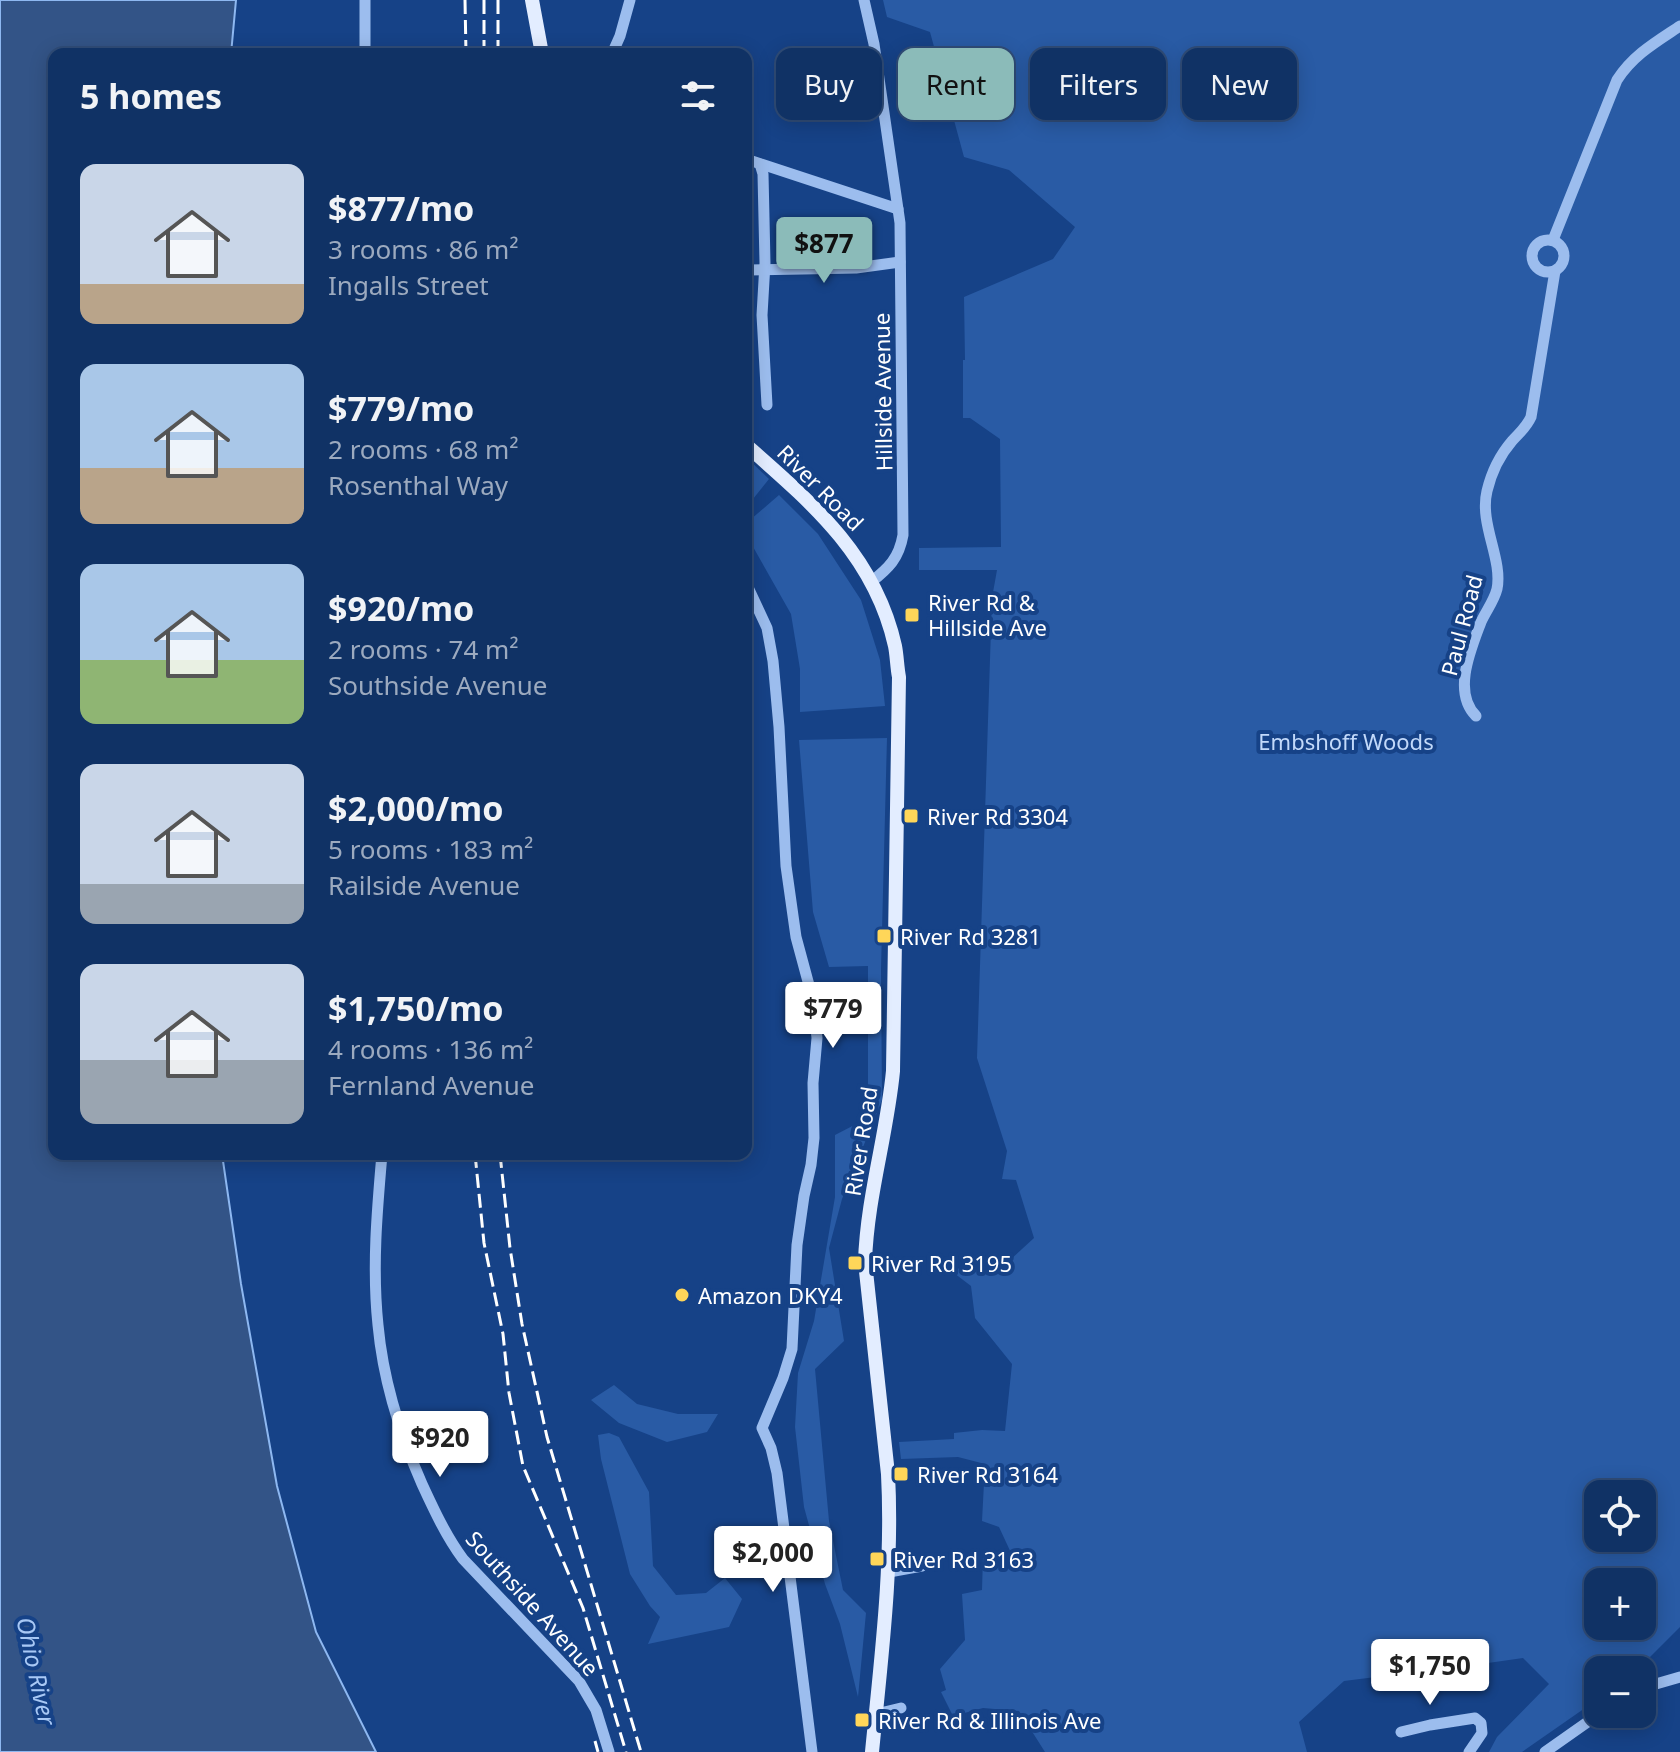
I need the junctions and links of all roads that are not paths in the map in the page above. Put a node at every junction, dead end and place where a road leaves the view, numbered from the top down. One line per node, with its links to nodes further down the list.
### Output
1 (365, 0): 6 (street)
2 (532, 0): 7 (main road)
3 (630, 0): 8 (street)
4 (864, 0): 11 (street, Hillside Avenue)
5 (1680, 26): 12 (street, Paul Road)
6 (365, 48)
7 (541, 48)
8 (615, 48)
9 (752, 161): 10 (street)
10 (760, 164): 11 (street); 15 (street)
11 (898, 209): 13 (street, Hillside Avenue)
12 (1553, 240): 16 (street, Paul Road); 16 (street, Paul Road)
13 (900, 262): 15 (street); 19 (street, Hillside Avenue)
14 (752, 270): 15 (street)
15 (764, 271): 17 (street)
16 (1555, 271): 21 (street, Paul Road)
17 (767, 405)
18 (752, 450): 19 (main road, River Road)
19 (871, 582): 24 (main road, River Road)
20 (752, 596): 32 (street)
21 (1476, 716)
22 (381, 1160): 31 (street, Southside Avenue)
23 (922, 1566): 24 (street)
24 (889, 1572): 28 (main road, River Road)
25 (1680, 1677): 26 (street)
26 (1656, 1684)
27 (901, 1708): 28 (street)
28 (876, 1714): 33 (main road, River Road)
29 (1584, 1725): 35 (street)
30 (1401, 1732): 34 (street)
31 (609, 1752)
32 (812, 1752)
33 (872, 1752)
34 (1469, 1752)
35 (1545, 1752)

